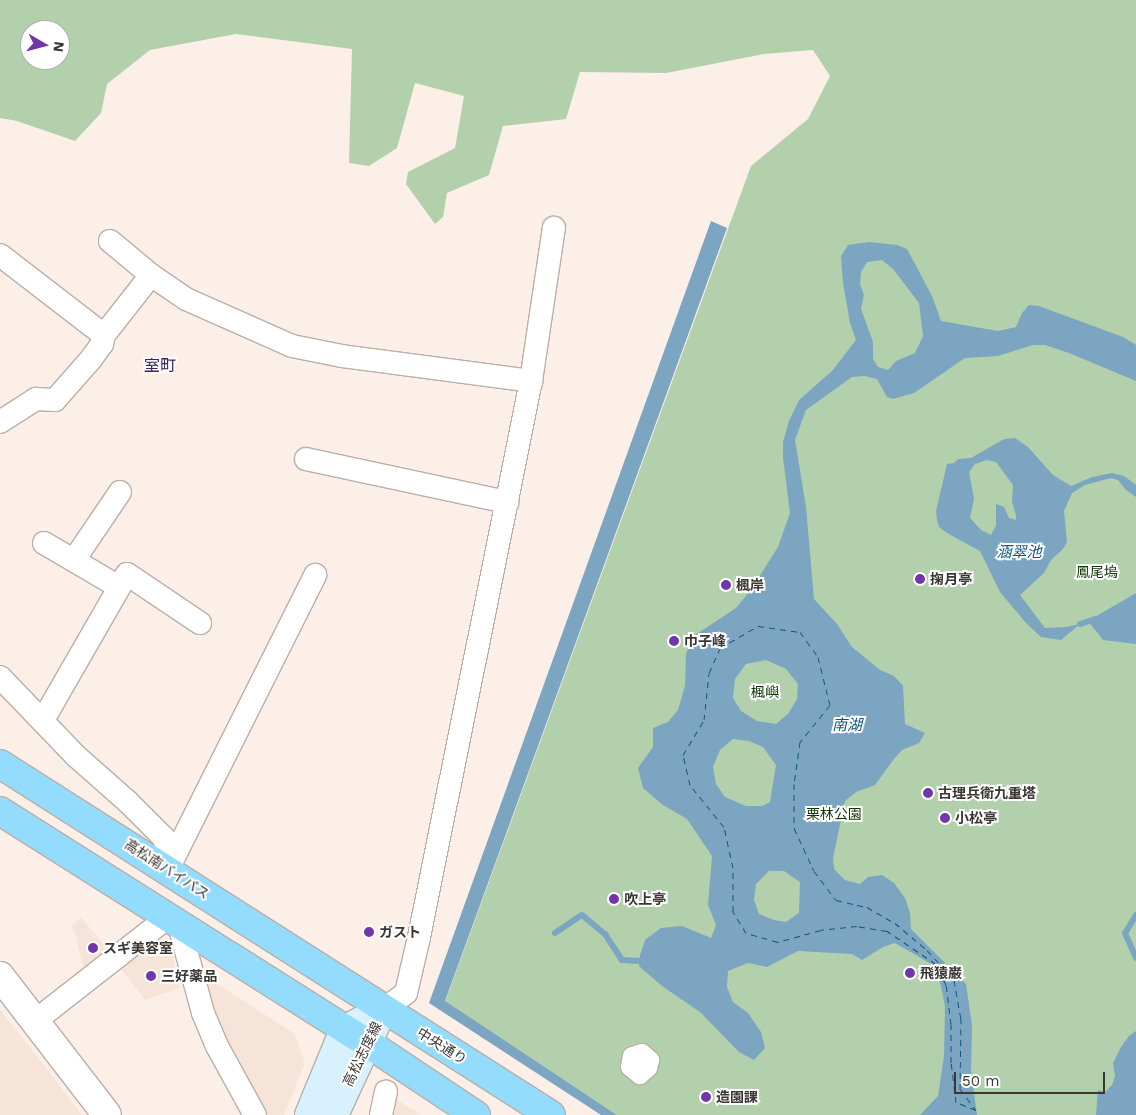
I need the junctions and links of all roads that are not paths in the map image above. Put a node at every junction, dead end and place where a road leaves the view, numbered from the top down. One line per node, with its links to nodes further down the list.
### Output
1 (554, 228): 6 (street)
2 (110, 241): 4 (street)
3 (0, 255): 5 (street)
4 (151, 275): 5 (street); 6 (street)
5 (104, 334): 7 (street)
6 (531, 381): 10 (street)
7 (0, 422)
8 (306, 459): 10 (street)
9 (120, 492): 12 (street)
10 (507, 502): 24 (street)
11 (44, 542): 12 (street)
12 (74, 560): 14 (street)
13 (315, 575): 20 (street)
14 (119, 587): 15 (street); 17 (street)
15 (200, 623)
16 (0, 677): 17 (street)
17 (43, 720): 20 (street)
18 (0, 764): 20 (highway, 高松南バイパス)
19 (0, 810): 21 (highway)
20 (168, 869): 23 (highway, 高松南バイパス)
21 (173, 922): 25 (street); 26 (highway); 29 (street)
22 (0, 976): 25 (street)
23 (334, 977): 24 (highway, 中央通り)
24 (384, 1009): 26 (main road, 高松志度線); 34 (highway, 中央通り)
25 (35, 1021): 28 (street)
26 (355, 1036): 30 (main road, 高松志度線); 31 (main road, 高松志度線); 33 (highway)
27 (386, 1092): 32 (street)
28 (107, 1115)
29 (255, 1115)
30 (309, 1115)
31 (334, 1115)
32 (381, 1115)
33 (476, 1115)
34 (551, 1115)

